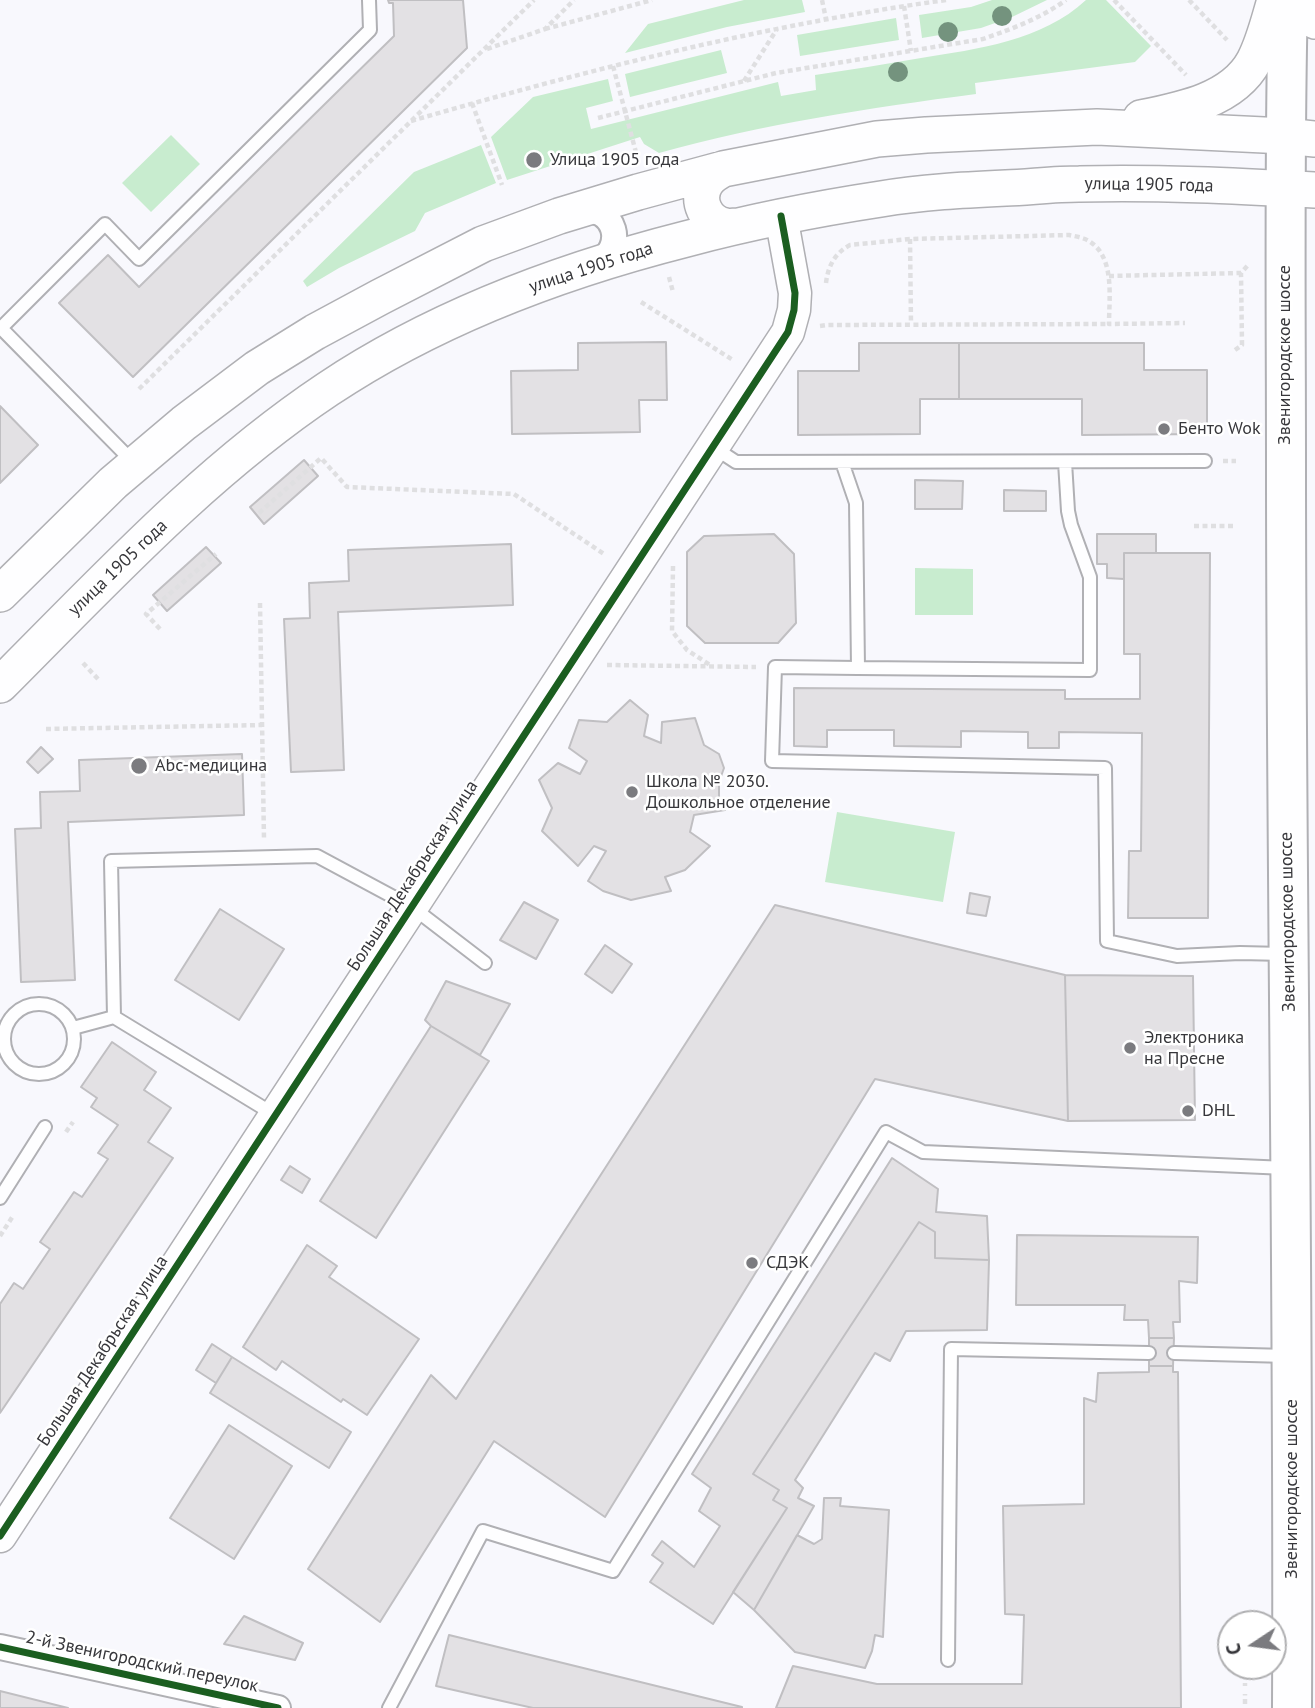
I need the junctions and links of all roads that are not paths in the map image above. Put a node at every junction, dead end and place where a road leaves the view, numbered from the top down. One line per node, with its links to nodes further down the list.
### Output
1 (369, 0): 18 (lane)
2 (1275, 0): 6 (main road)
3 (1288, 0): 7 (main road, Звенигородское шоссе)
4 (1297, 0): 5 (main road)
5 (1315, 21)
6 (1097, 127): 7 (main road); 8 (main road)
7 (1300, 137): 9 (main road, Звенигородское шоссе)
8 (723, 169): 10 (main road); 12 (main road)
9 (1300, 190): 11 (main road, улица 1905 года); 23 (main road, Звенигородское шоссе)
10 (578, 210): 13 (street); 18 (main road)
11 (781, 216): 12 (main road, улица 1905 года); 14 (street, Большая Декабрьская улица)
12 (737, 226): 13 (main road, улица 1905 года)
13 (595, 265): 21 (main road, улица 1905 года)
14 (713, 447): 16 (lane); 22 (street, Большая Декабрьская улица)
15 (1205, 461): 17 (lane)
16 (842, 462): 17 (lane); 20 (lane)
17 (1065, 462): 20 (lane)
18 (136, 464): 19 (main road)
19 (0, 594)
20 (858, 668): 23 (lane)
21 (0, 685)
22 (412, 907): 24 (lane); 25 (lane); 27 (street, Большая Декабрьская улица)
23 (1288, 954): 29 (main road, Звенигородское шоссе)
24 (485, 963)
25 (114, 1017): 26 (lane); 27 (lane)
26 (73, 1028): 26 (lane)
27 (275, 1115): 34 (street, Большая Декабрьская улица)
28 (44, 1128): 30 (lane)
29 (1290, 1168): 33 (main road, Звенигородское шоссе); 40 (lane)
30 (0, 1198)
31 (1149, 1353): 37 (lane)
32 (1174, 1353): 33 (lane)
33 (1291, 1356): 35 (main road, Звенигородское шоссе)
34 (0, 1536)
35 (1293, 1632): 38 (street); 41 (main road, Звенигородское шоссе)
36 (0, 1647): 39 (street, 2-й Звенигородский переулок)
37 (948, 1660)
38 (1315, 1667)
39 (278, 1708)
40 (389, 1708)
41 (1292, 1708)

